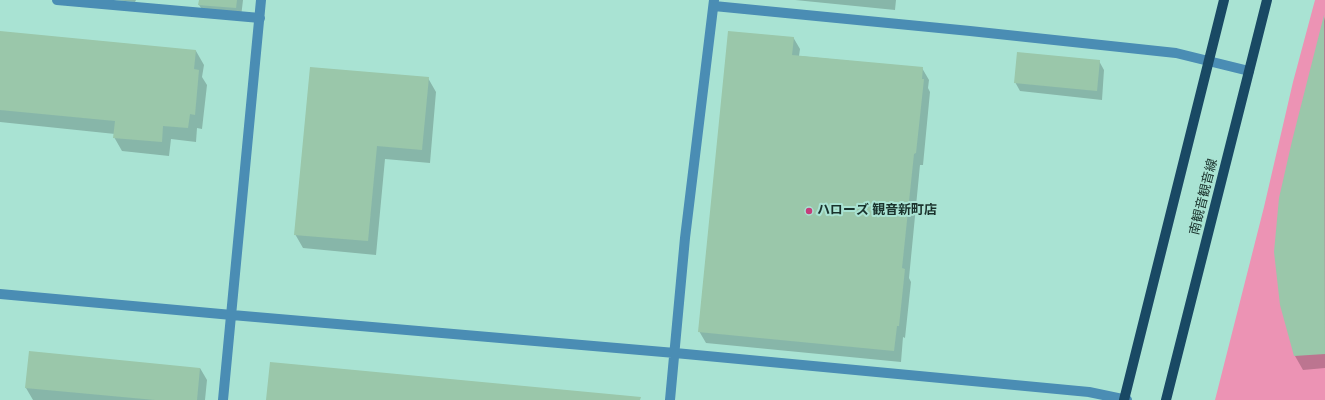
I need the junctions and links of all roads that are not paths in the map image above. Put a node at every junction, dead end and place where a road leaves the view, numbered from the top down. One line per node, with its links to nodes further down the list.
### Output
1 (56, 0): 6 (street)
2 (261, 0): 6 (street)
3 (1224, 0): 7 (main road)
4 (1267, 0): 8 (main road, 南観音観音線)
5 (714, 3): 7 (street); 11 (street)
6 (260, 18): 10 (street)
7 (1209, 61): 8 (street); 14 (main road)
8 (1249, 71): 15 (main road, 南観音観音線)
9 (0, 294): 10 (street)
10 (232, 315): 11 (street); 12 (street)
11 (675, 353): 13 (street); 14 (street)
12 (223, 400)
13 (670, 400)
14 (1125, 400)
15 (1166, 400)

